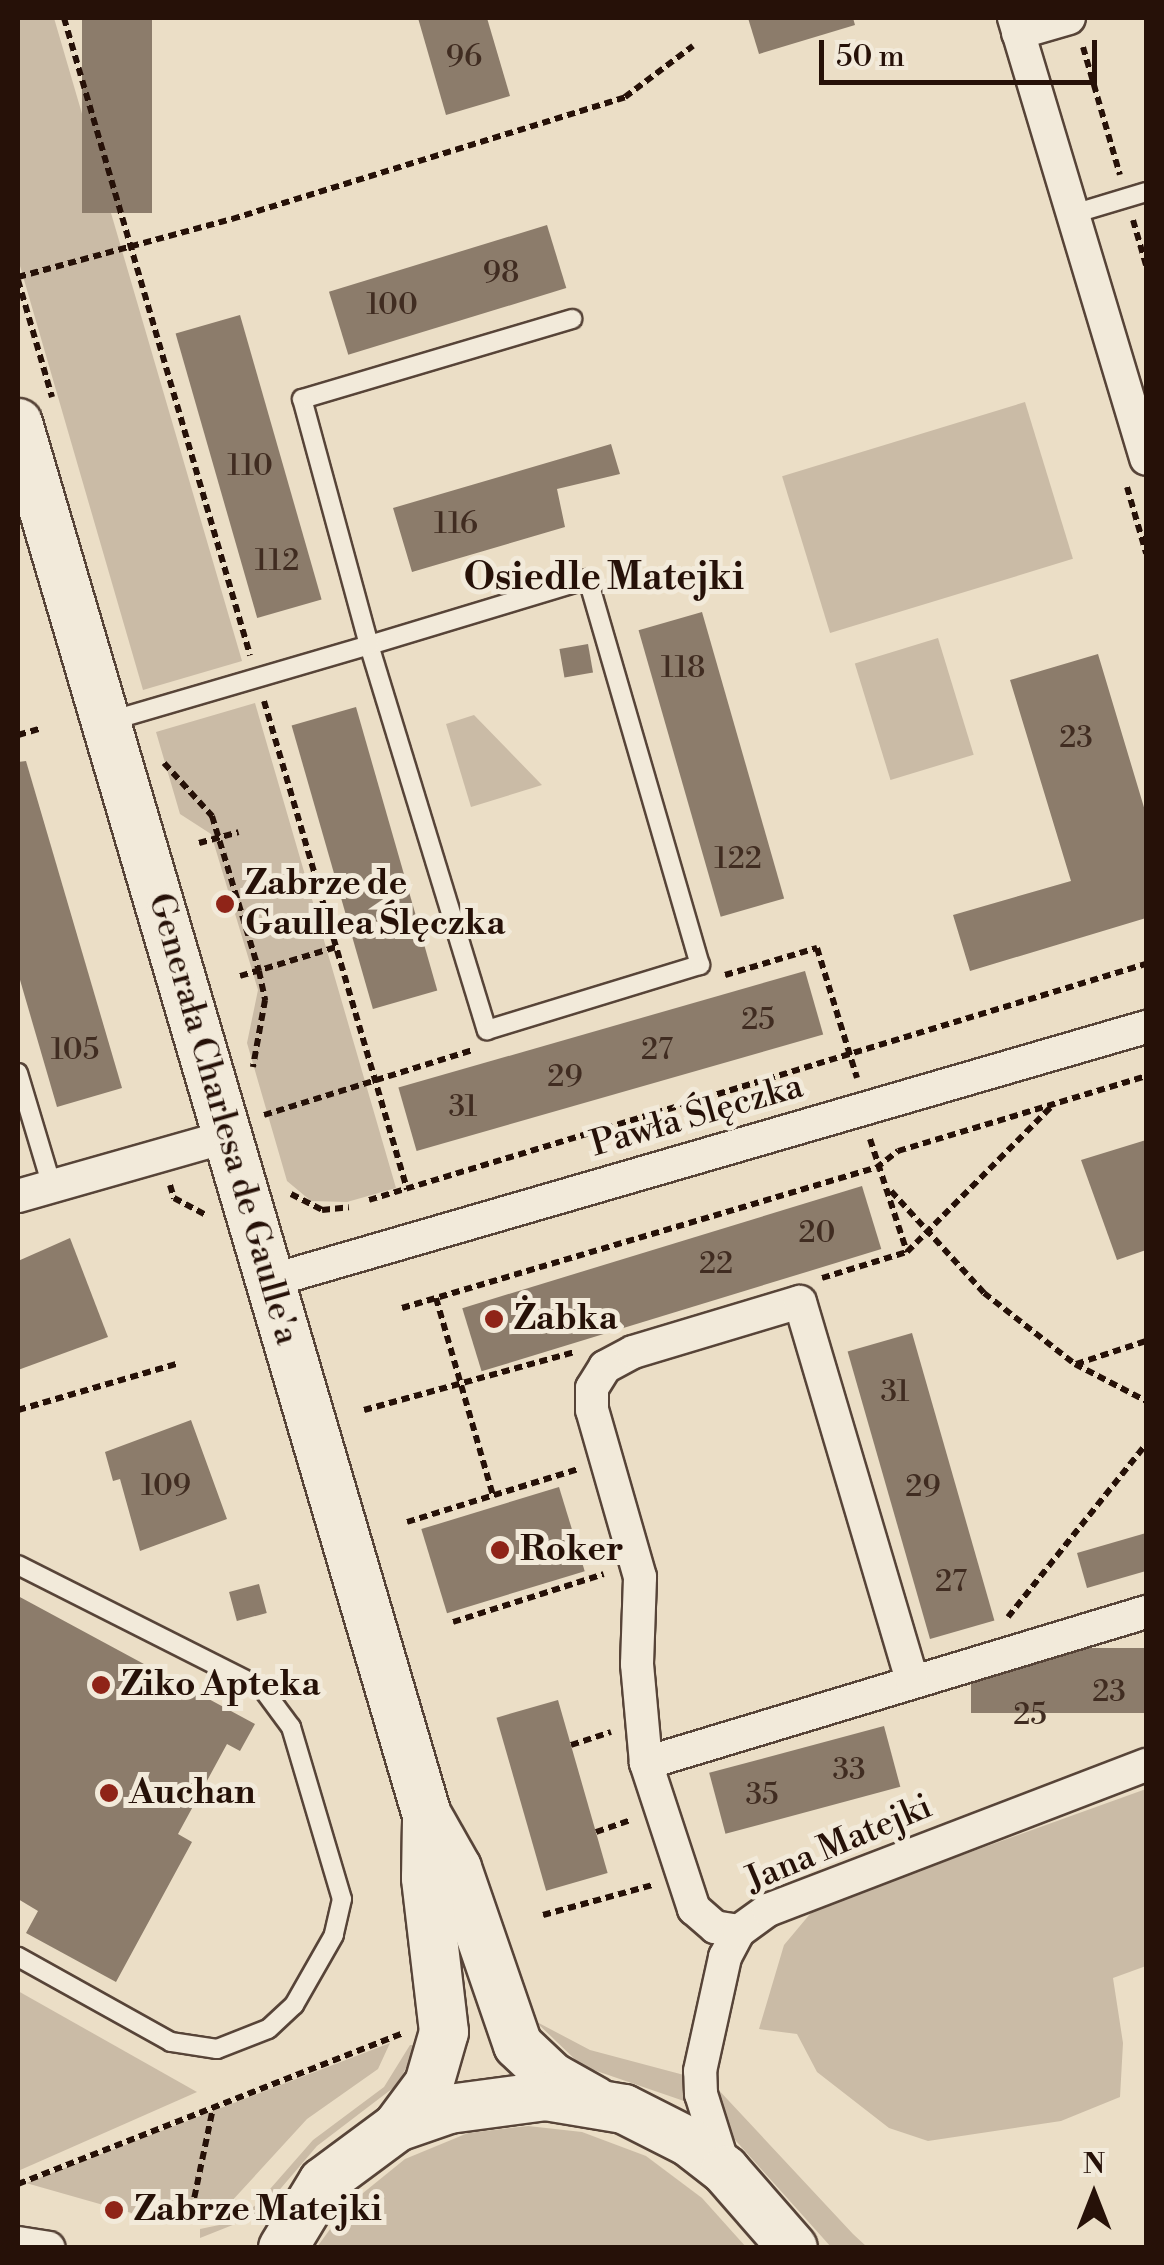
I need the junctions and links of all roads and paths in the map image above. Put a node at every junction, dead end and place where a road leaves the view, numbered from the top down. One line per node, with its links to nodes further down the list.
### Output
1 (64, 18): 8 (path)
2 (1016, 25): 3 (street); 7 (street)
3 (1074, 26): 6 (path)
4 (693, 46): 8 (path)
5 (1146, 192): 6 (lane)
6 (1127, 198): 7 (lane); 9 (path)
7 (1073, 214): 13 (street)
8 (132, 248): 10 (path); 15 (path)
9 (1146, 265)
10 (18, 277)
11 (572, 319): 14 (lane)
12 (18, 423): 17 (main road, Generała Charlesa de Gaulle'a)
13 (1146, 459)
14 (370, 645): 14 (lane); 15 (lane)
15 (256, 676): 17 (lane)
16 (247, 696): 23 (path)
17 (125, 714): 21 (path); 37 (main road, Generała Charlesa de Gaulle'a)
18 (39, 729): 19 (path)
19 (18, 736)
20 (239, 832): 21 (path)
21 (219, 837): 22 (path); 25 (path)
22 (198, 843)
23 (336, 947): 25 (path); 34 (path)
24 (1146, 964): 30 (path)
25 (258, 971): 26 (path); 32 (path)
26 (240, 976)
27 (704, 982): 30 (path)
28 (1146, 1028): 36 (street, Pawła Ślęczka)
29 (472, 1030): 34 (path)
30 (851, 1054): 36 (path); 42 (path)
31 (18, 1073): 41 (lane)
32 (253, 1075)
33 (1146, 1076): 39 (path)
34 (374, 1079): 37 (path); 42 (path)
35 (260, 1100): 37 (path)
36 (864, 1109): 39 (path); 49 (street, Pawła Ślęczka)
37 (254, 1128): 38 (street); 49 (main road, Generała Charlesa de Gaulle'a)
38 (162, 1155): 41 (street); 47 (path)
39 (876, 1168): 43 (path); 50 (path)
40 (285, 1184): 46 (path)
41 (52, 1186): 44 (street)
42 (406, 1189): 45 (path)
43 (890, 1190): 48 (path); 54 (path)
44 (18, 1196)
45 (370, 1200)
46 (348, 1206)
47 (212, 1232)
48 (907, 1252)
49 (270, 1281): 71 (main road, Generała Charlesa de Gaulle'a)
50 (436, 1298): 51 (path); 59 (path)
51 (402, 1308)
52 (1146, 1341): 54 (path)
53 (176, 1364): 56 (path)
54 (1075, 1364): 55 (path)
55 (1146, 1402)
56 (18, 1410)
57 (1146, 1444): 65 (path)
58 (590, 1466): 59 (path)
59 (492, 1496): 60 (path)
60 (407, 1522)
61 (18, 1565): 77 (lane)
62 (620, 1569): 64 (path)
63 (1146, 1612): 66 (street)
64 (453, 1622)
65 (1011, 1629)
66 (912, 1680): 69 (street); 69 (street)
67 (622, 1729): 68 (path)
68 (571, 1745)
69 (646, 1763): 76 (street)
70 (1146, 1765): 76 (street, Jana Matejki)
71 (428, 1815): 79 (main road, Generała Charlesa de Gaulle'a); 81 (main road, Generała Charlesa de Gaulle'a)
72 (646, 1815): 73 (path)
73 (596, 1832)
74 (664, 1882): 75 (path)
75 (544, 1916)
76 (740, 1931): 82 (street, Jana Matejki)
77 (18, 1956)
78 (403, 2033): 80 (path)
79 (596, 2101): 81 (main road); 82 (main road, Generała Charlesa de Gaulle'a)
80 (213, 2106): 83 (path); 85 (path)
81 (397, 2127): 84 (main road)
82 (706, 2156): 89 (main road)
83 (18, 2184)
84 (301, 2214): 88 (street)
85 (189, 2224)
86 (18, 2242): 87 (street)
87 (49, 2248)
88 (262, 2248)
89 (793, 2248)

